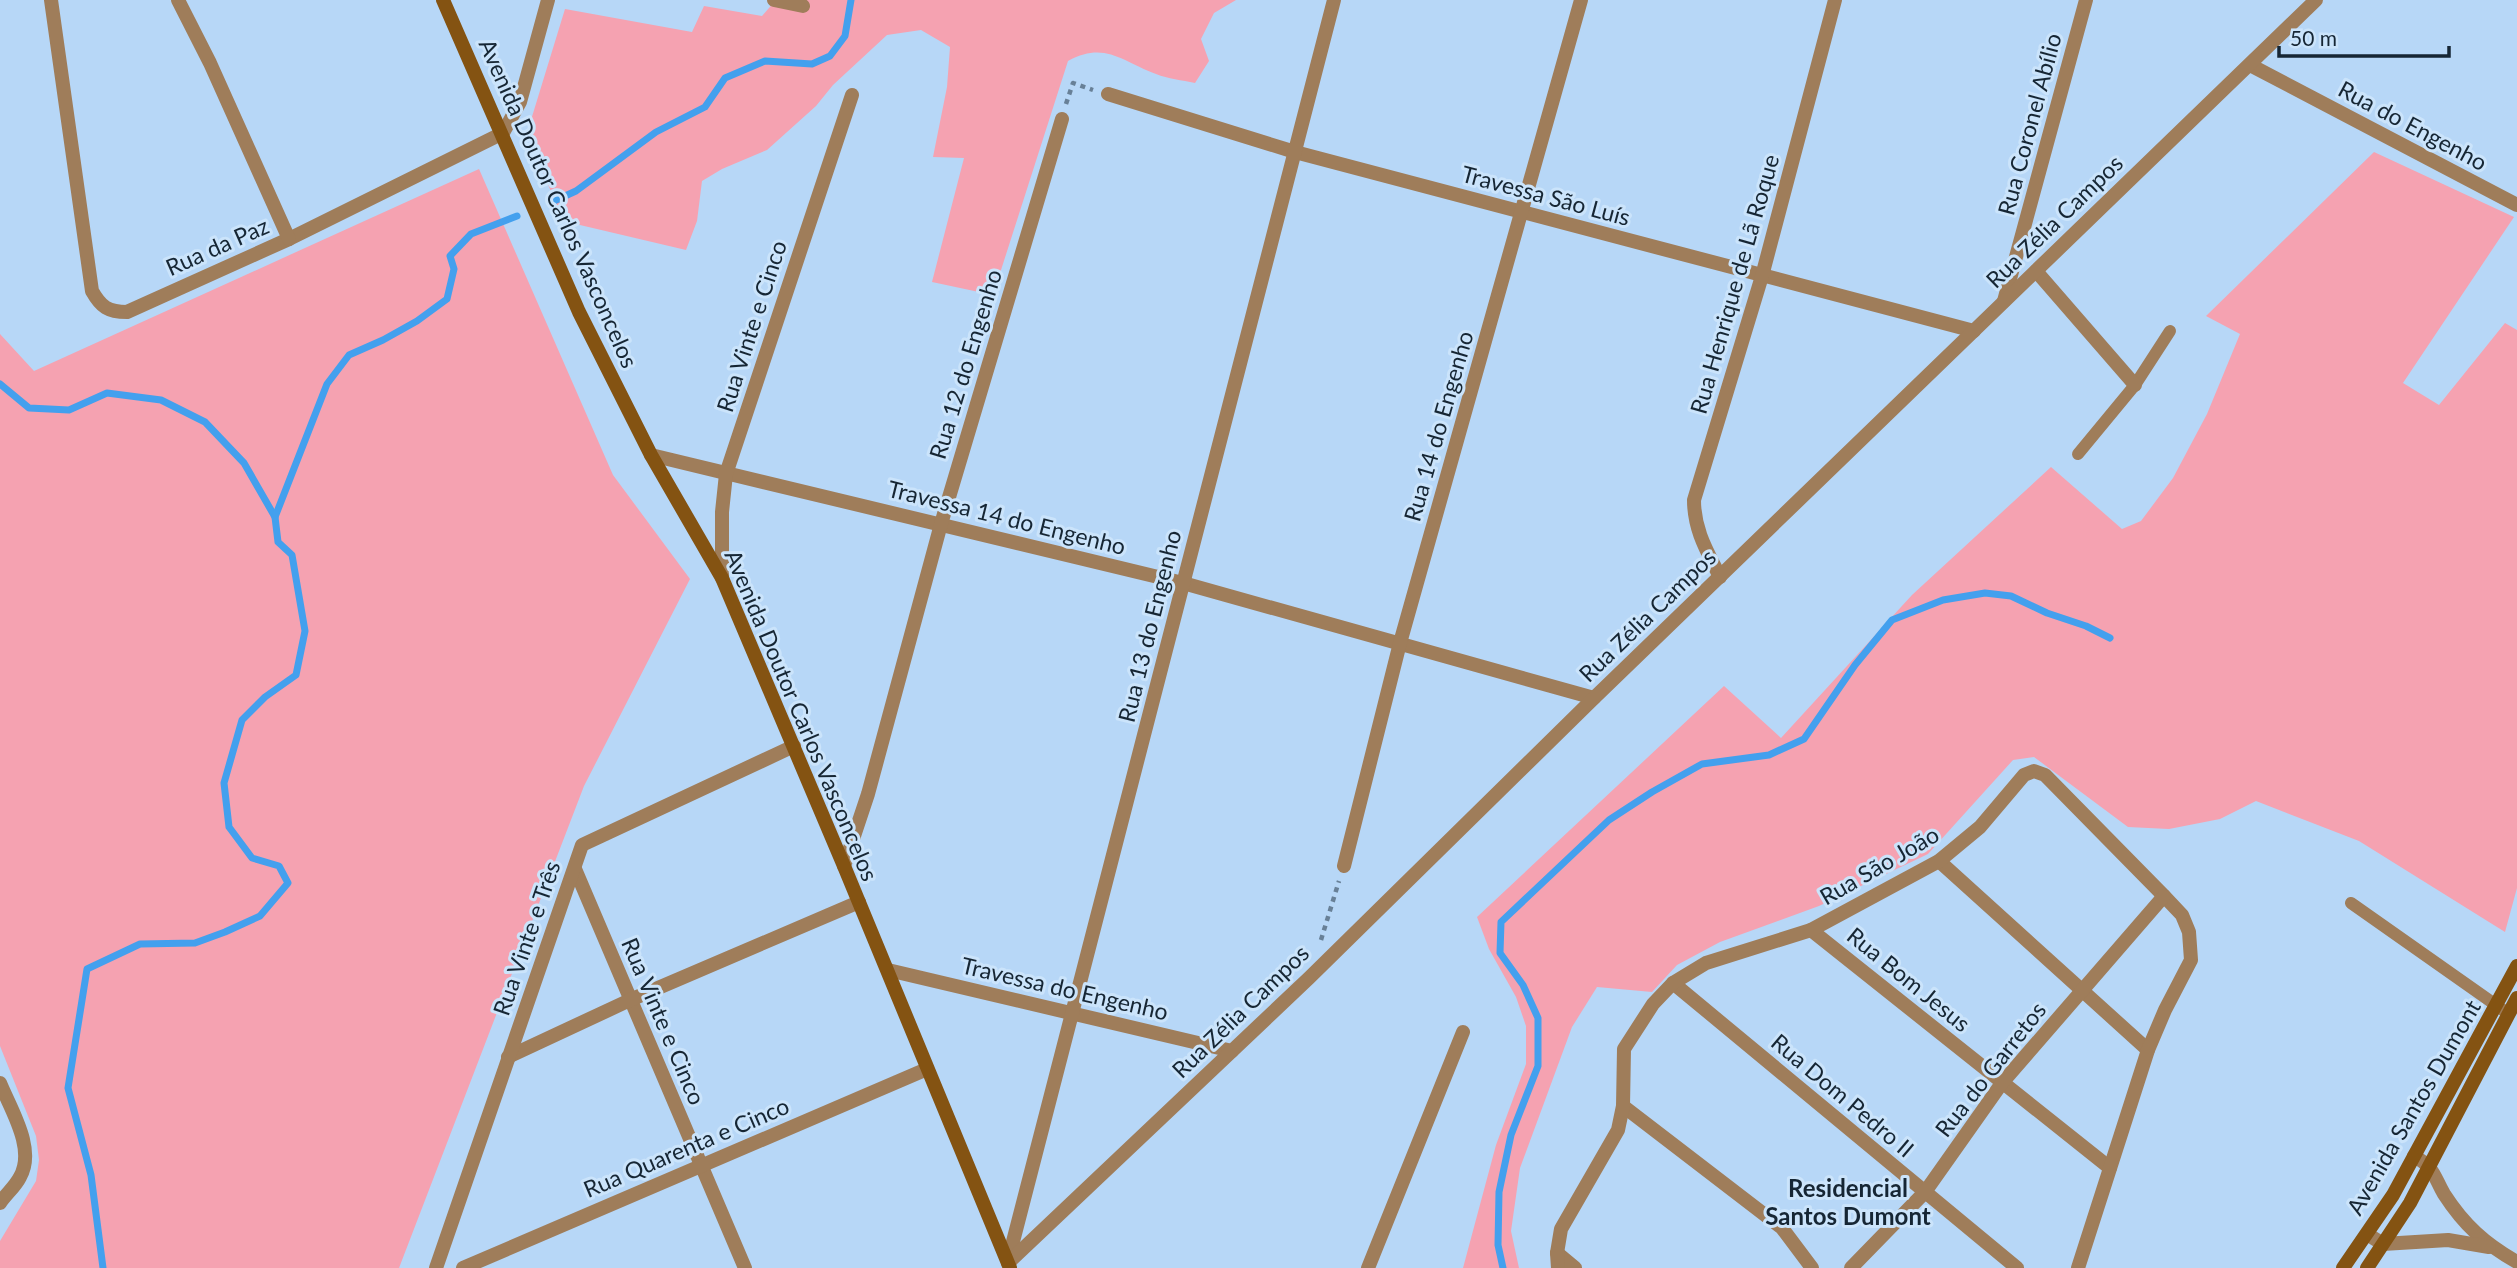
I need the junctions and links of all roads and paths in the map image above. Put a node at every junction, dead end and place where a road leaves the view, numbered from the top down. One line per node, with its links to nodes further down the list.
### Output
1 (51, 0): 20 (street, Rua da Paz)
2 (178, 0): 20 (street)
3 (443, 0): 16 (main road, Avenida Doutor Carlos Vasconcelos)
4 (548, 0): 16 (street)
5 (774, 0): 11 (street)
6 (1334, 0): 17 (street, Rua 13 do Engenho)
7 (1580, 0): 19 (street, Rua 14 do Engenho)
8 (1836, 0): 22 (street, Rua Henrique de Lã Roque)
9 (2086, 0): 23 (street, Rua Coronel Abílio)
10 (2316, 0): 12 (street, Rua Zélia Campos)
11 (803, 6)
12 (2250, 65): 18 (street, Rua do Engenho); 21 (street, Rua Zélia Campos)
13 (852, 94): 29 (street, Rua Vinte e Cinco)
14 (1108, 94): 15 (path); 17 (street, Travessa São Luís)
15 (1062, 118): 30 (street, Rua 12 do Engenho)
16 (503, 133): 20 (street, Rua da Paz); 28 (main road, Avenida Doutor Carlos Vasconcelos)
17 (1295, 152): 19 (street, Travessa São Luís); 33 (street, Rua 13 do Engenho)
18 (2517, 205)
19 (1522, 212): 22 (street, Travessa São Luís); 34 (street, Rua 14 do Engenho)
20 (289, 239)
21 (2036, 271): 23 (street, Rua Zélia Campos); 26 (street)
22 (1762, 276): 24 (street, Travessa São Luís); 31 (street, Rua Henrique de Lã Roque)
23 (2004, 301): 24 (street, Rua Zélia Campos)
24 (1974, 331): 31 (street, Rua Zélia Campos)
25 (2170, 331): 26 (lane)
26 (2135, 386): 27 (lane)
27 (2078, 454)
28 (651, 455): 29 (street, Travessa 14 do Engenho); 32 (main road, Avenida Doutor Carlos Vasconcelos)
29 (726, 474): 30 (street, Travessa 14 do Engenho); 32 (street, Rua Vinte e Cinco)
30 (941, 524): 33 (street, Travessa 14 do Engenho); 38 (street, Rua 12 do Engenho)
31 (1720, 577): 35 (street, Rua Zélia Campos)
32 (722, 578): 36 (main road, Avenida Doutor Carlos Vasconcelos)
33 (1184, 583): 34 (street, Travessa 14 do Engenho); 53 (street, Rua 13 do Engenho)
34 (1400, 643): 35 (street, Travessa 14 do Engenho); 39 (street, Rua 14 do Engenho)
35 (1594, 698): 47 (street, Rua Zélia Campos)
36 (794, 746): 38 (main road, Avenida Doutor Carlos Vasconcelos); 40 (street, Rua Vinte e Três)
37 (1940, 861): 41 (street, Rua São João); 44 (street, Rua São João); 49 (street)
38 (844, 866): 42 (main road, Avenida Doutor Carlos Vasconcelos)
39 (1344, 866): 47 (path)
40 (575, 869): 51 (street, Rua Vinte e Cinco); 57 (street, Rua Vinte e Três)
41 (2164, 896): 49 (street, Rua do Garretos); 55 (street, Rua São João)
42 (859, 902): 46 (main road, Avenida Doutor Carlos Vasconcelos); 51 (street)
43 (2351, 903): 52 (lane)
44 (1811, 930): 48 (street, Rua São João); 60 (street, Rua Bom Jesus)
45 (2517, 966): 52 (main road, Avenida Santos Dumont)
46 (888, 970): 53 (street, Travessa do Engenho); 58 (main road, Avenida Doutor Carlos Vasconcelos)
47 (1309, 978): 56 (street, Rua Zélia Campos)
48 (1673, 983): 61 (street, Rua São João); 66 (street, Rua Dom Pedro II)
49 (2082, 990): 55 (street); 60 (street, Rua do Garretos)
50 (2517, 998): 52 (main road, Avenida Santos Dumont)
51 (630, 1000): 57 (street); 63 (street, Rua Vinte e Cinco)
52 (2503, 1010): 62 (main road, Avenida Santos Dumont); 64 (main road, Avenida Santos Dumont)
53 (1073, 1012): 56 (street, Travessa do Engenho); 74 (street, Rua 13 do Engenho)
54 (1464, 1032): 78 (street)
55 (2148, 1050): 65 (street, Rua São João)
56 (1232, 1051): 74 (street, Rua Zélia Campos)
57 (508, 1057): 75 (street, Rua Vinte e Três)
58 (927, 1069): 63 (street, Rua Quarenta e Cinco); 74 (main road, Avenida Doutor Carlos Vasconcelos)
59 (0, 1083): 67 (street)
60 (2002, 1083): 65 (street, Rua Bom Jesus); 66 (street, Rua do Garretos)
61 (1623, 1106): 71 (street, Rua São João); 80 (street)
62 (2414, 1156): 64 (street); 68 (main road, Avenida Santos Dumont)
63 (701, 1164): 73 (street, Rua Quarenta e Cinco); 77 (street, Rua Vinte e Cinco)
64 (2430, 1165): 69 (main road, Avenida Santos Dumont); 70 (street)
65 (2110, 1168): 83 (street, Rua São João)
66 (1925, 1192): 81 (street, Rua do Garretos); 82 (street, Rua Dom Pedro II)
67 (1, 1201)
68 (2367, 1234): 69 (street); 84 (main road, Avenida Santos Dumont)
69 (2383, 1244): 70 (street); 85 (main road, Avenida Santos Dumont)
70 (2489, 1247): 72 (street)
71 (1558, 1261): 79 (street)
72 (2517, 1262)
73 (489, 1263): 76 (street, Rua Quarenta e Cinco)
74 (1009, 1265)
75 (436, 1268)
76 (463, 1268)
77 (745, 1268)
78 (1368, 1268)
79 (1575, 1268)
80 (1812, 1268)
81 (1852, 1268)
82 (2017, 1268)
83 (2078, 1268)
84 (2343, 1268)
85 (2367, 1268)

